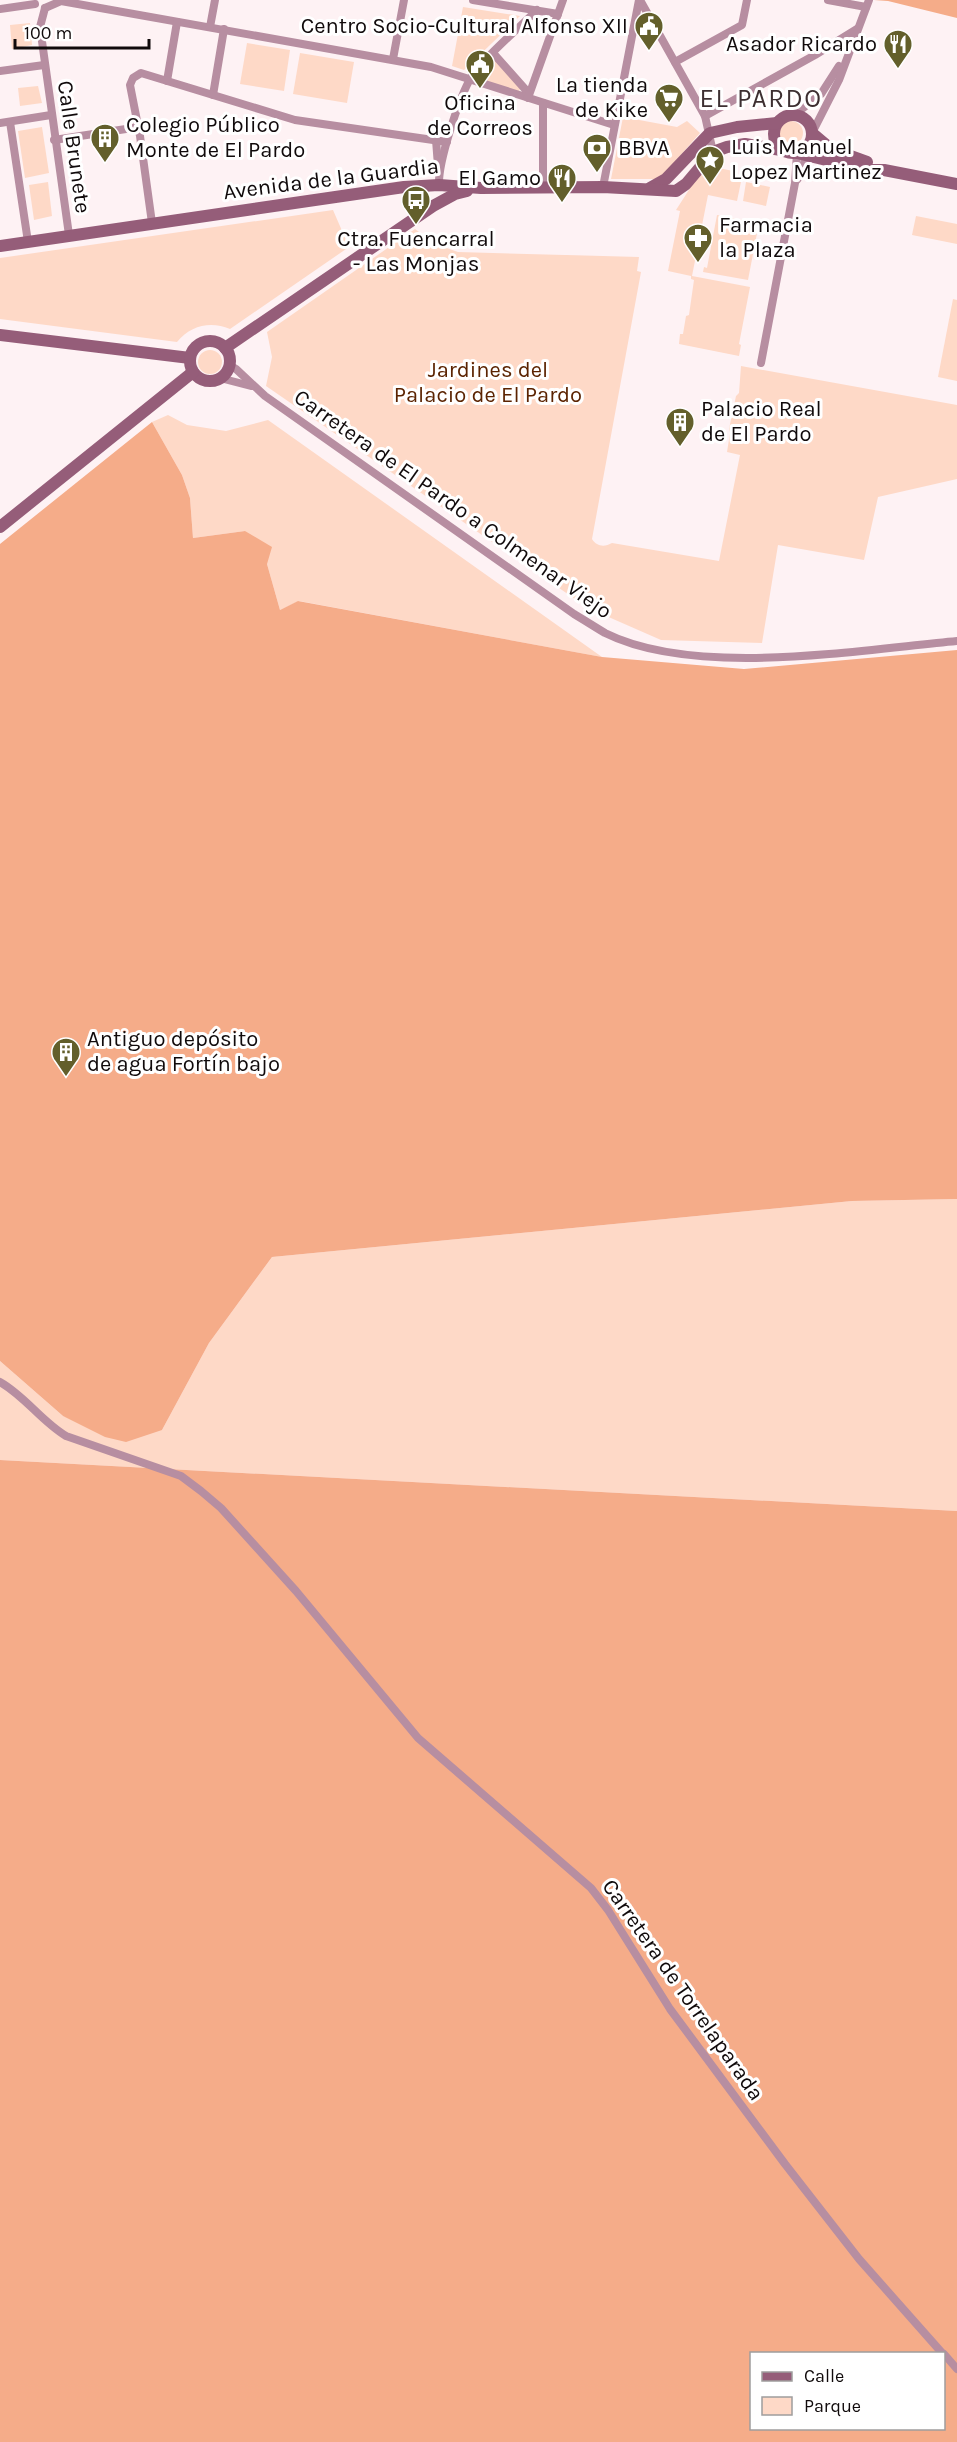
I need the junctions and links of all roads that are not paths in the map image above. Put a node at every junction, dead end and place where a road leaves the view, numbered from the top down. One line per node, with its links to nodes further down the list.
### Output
1 (119, 0): 15 (street)
2 (215, 0): 18 (street)
3 (404, 0): 23 (street)
4 (473, 0): 9 (street)
5 (563, 0): 16 (street)
6 (639, 0): 24 (street); 38 (street)
7 (747, 0): 24 (street)
8 (828, 0): 11 (street)
9 (489, 1): 14 (street)
10 (34, 2): 12 (street); 13 (street)
11 (867, 4): 20 (street)
12 (45, 8): 15 (street); 25 (street, Calle Brunete)
13 (0, 9)
14 (537, 10): 16 (street); 22 (street)
15 (117, 11): 17 (street)
16 (558, 14): 30 (street)
17 (177, 22): 18 (street); 28 (street)
18 (210, 27): 19 (street)
19 (224, 29): 23 (street); 29 (street)
20 (857, 29): 21 (street); 34 (street)
21 (850, 48): 33 (street); 41 (street)
22 (493, 53): 27 (street); 30 (street)
23 (393, 59): 27 (street)
24 (675, 62): 34 (street)
25 (44, 65): 26 (street); 32 (street, Calle Brunete)
26 (0, 71)
27 (469, 80): 30 (street); 44 (street)
28 (167, 81): 29 (street); 39 (street)
29 (213, 95): 43 (street)
30 (528, 98): 31 (street)
31 (543, 103): 38 (street); 53 (street)
32 (51, 115): 35 (street); 42 (street, Calle Brunete)
33 (794, 115): 37 (street); 41 (street)
34 (705, 116): 40 (street)
35 (10, 122): 36 (street); 60 (street)
36 (0, 123)
37 (777, 123): 40 (street); 45 (street)
38 (614, 125): 54 (street)
39 (139, 127): 42 (street); 58 (street)
40 (710, 133): 46 (street); 51 (street)
41 (812, 133): 47 (street); 48 (street)
42 (54, 140): 59 (street, Calle Brunete)
43 (436, 140): 44 (street); 49 (street)
44 (447, 142): 49 (street)
45 (781, 150): 46 (street); 47 (street)
46 (713, 152): 51 (street, Avenida de la Guardia)
47 (803, 152): 48 (street); 65 (street)
48 (884, 170): 50 (street)
49 (439, 179): 52 (street, Avenida de la Guardia); 55 (street, Avenida de la Guardia); 56 (street); 57 (street)
50 (957, 184)
51 (659, 186): 54 (street, Avenida de la Guardia)
52 (404, 187): 57 (street); 58 (street, Avenida de la Guardia)
53 (543, 187): 54 (street, Avenida de la Guardia); 55 (street, Avenida de la Guardia)
54 (603, 187)
55 (481, 188): 56 (street)
56 (455, 194): 57 (street)
57 (429, 209): 63 (street)
58 (153, 223): 59 (street, Avenida de la Guardia)
59 (69, 235): 60 (street, Avenida de la Guardia)
60 (28, 242): 61 (street, Avenida de la Guardia)
61 (0, 246)
62 (0, 335): 64 (street)
63 (225, 348): 64 (street); 66 (street)
64 (190, 358): 67 (street)
65 (761, 363)
66 (230, 365): 68 (street); 69 (street)
67 (193, 372): 68 (street); 70 (street)
68 (220, 378): 69 (street)
69 (254, 388): 71 (street, Carretera de El Pardo a Colmenar Viejo)
70 (0, 527)
71 (957, 641)
72 (0, 1382): 73 (street, Carretera de Torrelaparada)
73 (941, 2352)
74 (945, 2356): 75 (street, Carretera de Torrelaparada)
75 (957, 2369)

